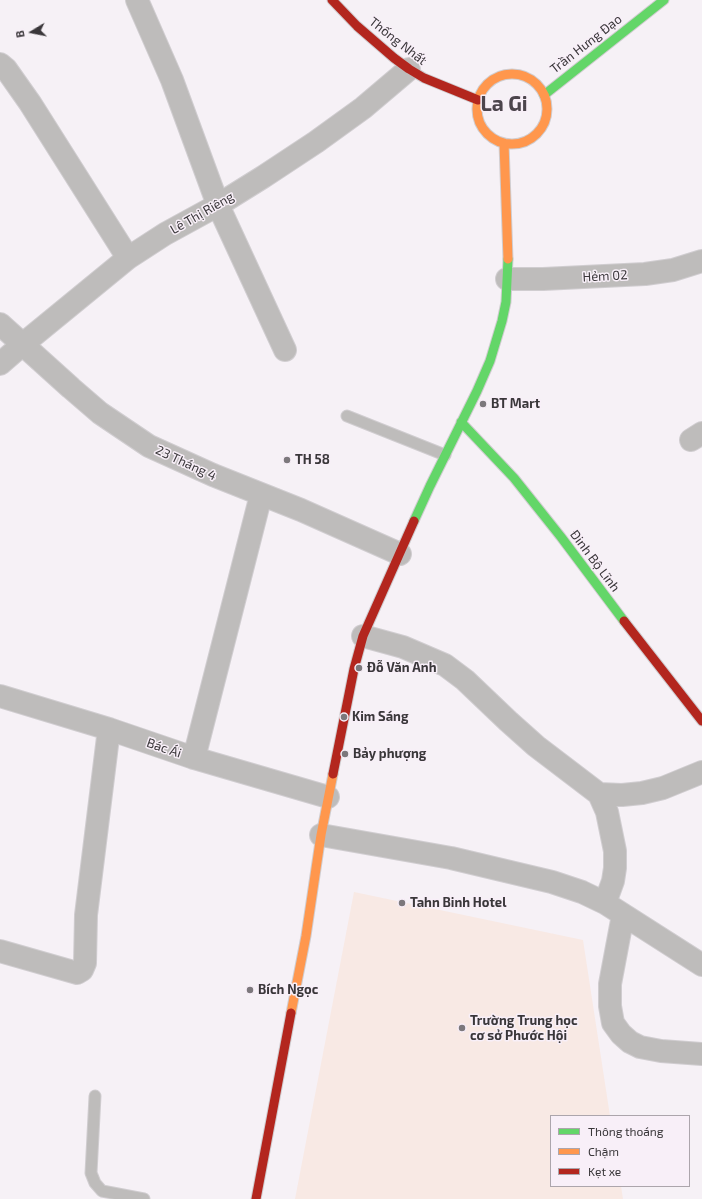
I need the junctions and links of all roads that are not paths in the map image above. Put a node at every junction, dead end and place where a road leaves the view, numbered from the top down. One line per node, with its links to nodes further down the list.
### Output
1 (137, 0): 9 (street)
2 (332, 0): 5 (main road, Thống Nhất)
3 (664, 0): 6 (main road, Trần Hưng Đạo)
4 (0, 64): 10 (street)
5 (409, 69): 7 (main road, Thống Nhất); 9 (street, Lê Thị Riêng)
6 (544, 95): 7 (main road); 8 (main road)
7 (478, 100): 8 (main road)
8 (504, 144): 12 (main road)
9 (218, 205): 10 (street, Lê Thị Riêng); 15 (street)
10 (128, 258): 14 (street, Lê Thị Riêng)
11 (702, 261): 12 (street, Hẻm 02)
12 (507, 279): 18 (main road)
13 (0, 324): 14 (street, 23 Tháng 4)
14 (22, 344): 16 (street, Lê Thị Riêng); 20 (street, 23 Tháng 4)
15 (285, 350)
16 (0, 364)
17 (347, 416): 19 (lane)
18 (461, 422): 19 (main road); 24 (main road, Đinh Bộ Lĩnh)
19 (445, 455): 21 (main road)
20 (261, 495): 21 (street, 23 Tháng 4); 26 (street)
21 (400, 554): 22 (main road)
22 (363, 636): 28 (street); 29 (main road)
23 (0, 696): 25 (street, Bác Ái)
24 (702, 721)
25 (110, 730): 26 (street, Bác Ái); 33 (street)
26 (194, 758): 29 (street, Bác Ái)
27 (702, 772): 28 (street)
28 (599, 794): 31 (street)
29 (328, 797): 30 (main road)
30 (321, 835): 31 (street); 38 (main road)
31 (605, 903): 32 (street)
32 (623, 915): 34 (street); 35 (street)
33 (0, 951)
34 (702, 965)
35 (702, 1054)
36 (95, 1096): 37 (lane)
37 (144, 1199)
38 (256, 1199)

